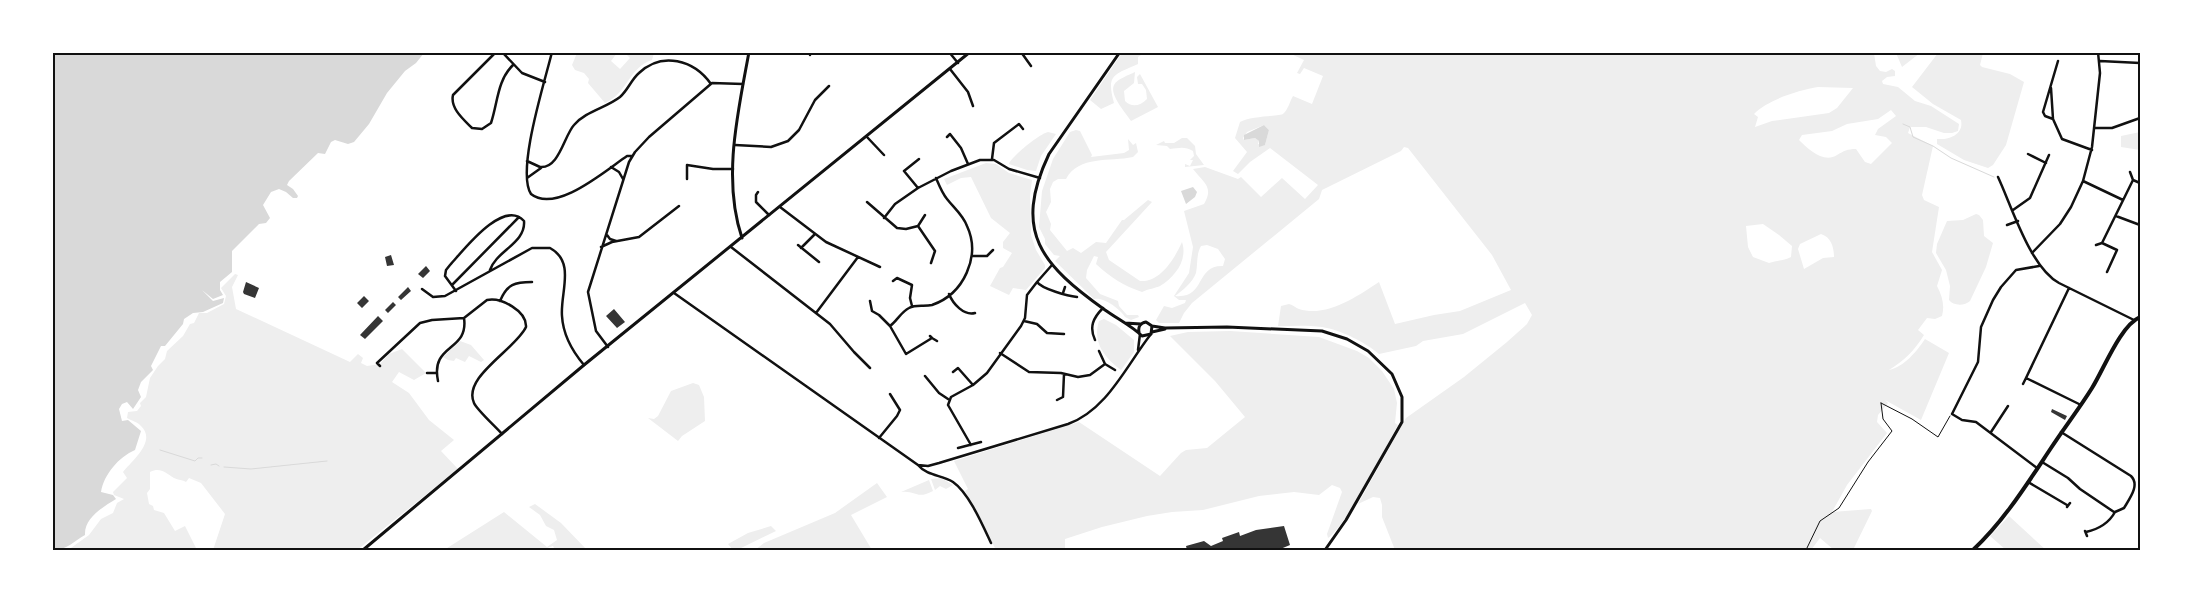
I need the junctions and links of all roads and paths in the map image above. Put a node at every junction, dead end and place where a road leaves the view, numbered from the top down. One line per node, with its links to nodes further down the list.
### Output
1 (496, 52): 14 (street)
2 (502, 52): 14 (street)
3 (552, 52): 17 (street)
4 (749, 52): 19 (street)
5 (949, 52): 12 (street)
6 (970, 52): 12 (street)
7 (1021, 52): 15 (street)
8 (1120, 52): 52 (street)
9 (2098, 52): 11 (street)
10 (2058, 61): 21 (street)
11 (2100, 61): 13 (street); 27 (street)
12 (958, 63): 16 (street)
13 (2140, 63)
14 (513, 65): 17 (street)
15 (1031, 66)
16 (950, 69): 24 (street); 31 (street)
17 (545, 82): 41 (street)
18 (711, 84): 19 (street); 38 (street); 45 (street)
19 (743, 84): 33 (street)
20 (829, 86): 22 (street)
21 (2051, 88): 26 (street); 26 (street)
22 (824, 90): 23 (street); 33 (street)
23 (827, 93)
24 (973, 106)
25 (2140, 118): 27 (street)
26 (2053, 119): 34 (street)
27 (2094, 128): 34 (street)
28 (1023, 129): 40 (street)
29 (954, 132): 30 (street)
30 (950, 134): 32 (street); 43 (street)
31 (866, 137): 36 (street); 66 (street)
32 (946, 137)
33 (735, 145): 46 (street)
34 (2092, 150): 57 (street)
35 (2028, 154): 42 (street)
36 (884, 155)
37 (2049, 155): 42 (street)
38 (632, 156): 44 (street); 54 (street)
39 (919, 159): 47 (street)
40 (992, 159): 43 (street); 52 (street)
41 (527, 161): 45 (street); 53 (street)
42 (2046, 163): 68 (street)
43 (968, 164): 51 (street)
44 (610, 167): 53 (street); 54 (street)
45 (543, 168): 53 (street)
46 (733, 169): 55 (street); 81 (street)
47 (904, 171): 49 (street); 59 (street)
48 (2130, 172): 56 (street)
49 (900, 174)
50 (1998, 177): 68 (street)
51 (936, 178): 59 (street); 93 (street)
52 (1040, 178): 99 (street)
53 (526, 179)
54 (623, 179): 79 (street)
55 (687, 179)
56 (2133, 180): 58 (street); 61 (street)
57 (2083, 181): 61 (street); 92 (street)
58 (2140, 183)
59 (918, 188): 74 (street)
60 (756, 193): 71 (street)
61 (2123, 200): 72 (street)
62 (874, 201): 64 (street)
63 (868, 202): 64 (street)
64 (871, 205): 74 (street)
65 (680, 206): 67 (street)
66 (780, 207): 71 (street); 80 (street)
67 (676, 209): 69 (street); 82 (street)
68 (2013, 210): 75 (street)
69 (680, 214)
70 (925, 215): 78 (street)
71 (770, 216): 81 (street)
72 (2116, 216): 77 (street); 83 (street)
73 (519, 217): 102 (street); 107 (street); 107 (street)
74 (884, 218): 78 (street)
75 (2018, 221): 76 (street); 92 (street)
76 (2007, 225)
77 (2140, 225)
78 (918, 226): 90 (street)
79 (606, 233): 82 (street); 86 (street)
80 (816, 234): 88 (street); 95 (street)
81 (742, 238): 87 (street)
82 (617, 241): 86 (street)
83 (2102, 243): 85 (street); 103 (street)
84 (798, 245): 88 (street)
85 (2096, 245)
86 (601, 247): 142 (street)
87 (732, 247): 112 (street); 121 (street)
88 (801, 248): 97 (street)
89 (993, 250): 94 (street)
90 (935, 253): 91 (street); 98 (street)
91 (942, 253)
92 (2032, 253): 100 (street)
93 (972, 256): 94 (street); 114 (street)
94 (986, 256): 96 (street)
95 (858, 257): 101 (street); 121 (street)
96 (987, 261)
97 (820, 262)
98 (931, 263)
99 (1052, 265): 106 (street); 119 (street)
100 (2039, 266): 109 (street); 179 (street)
101 (880, 267)
102 (490, 271): 111 (street); 151 (street)
103 (2107, 272)
104 (893, 281): 118 (street)
105 (532, 282): 116 (street)
106 (1037, 282): 113 (street); 127 (street)
107 (452, 285): 111 (street)
108 (1065, 287): 113 (street)
109 (2069, 288): 126 (street); 163 (street)
110 (422, 289): 111 (street)
111 (456, 291)
112 (674, 293): 142 (street); 185 (street)
113 (1063, 293): 115 (street)
114 (949, 294): 118 (street); 122 (street)
115 (1077, 297)
116 (500, 301): 125 (street); 184 (street)
117 (870, 301): 120 (street)
118 (912, 306): 130 (street)
119 (1103, 308): 128 (street); 138 (street)
120 (872, 311): 123 (street); 130 (street)
121 (816, 313): 147 (street)
122 (975, 313)
123 (868, 314)
124 (2140, 317): 126 (main road)
125 (464, 318): 150 (street); 158 (street)
126 (2134, 320): 175 (main road)
127 (1024, 321): 136 (street); 145 (street)
128 (1124, 323): 129 (street); 134 (street)
129 (1141, 324): 131 (street); 134 (street)
130 (890, 326): 141 (street)
131 (1152, 326): 132 (street); 135 (street)
132 (1165, 328): 135 (street); 198 (street)
133 (1056, 329): 136 (street)
134 (1140, 333): 135 (street); 144 (street)
135 (1151, 333): 144 (street)
136 (1056, 334): 137 (street)
137 (1064, 334)
138 (1092, 335): 139 (street); 140 (street)
139 (1087, 337)
140 (1094, 340)
141 (937, 341)
142 (608, 347): 151 (street)
143 (1099, 351): 149 (street)
144 (1137, 351): 190 (street)
145 (1000, 353): 156 (street); 168 (street)
146 (870, 360): 147 (street)
147 (866, 363): 152 (street)
148 (957, 363): 153 (street)
149 (1105, 364): 154 (street); 160 (street)
150 (380, 366)
151 (584, 366): 184 (street)
152 (870, 368)
153 (958, 368): 155 (street); 168 (street)
154 (1115, 370)
155 (953, 372)
156 (1029, 372): 159 (street); 162 (street)
157 (427, 373): 158 (street)
158 (437, 373): 165 (street)
159 (1064, 374): 160 (street); 171 (street)
160 (1090, 375): 164 (street)
161 (926, 376): 166 (street)
162 (1028, 376)
163 (2026, 378): 167 (street); 175 (street)
164 (1092, 380)
165 (438, 381)
166 (931, 383): 169 (street); 172 (street)
167 (2023, 384)
168 (973, 385): 172 (street)
169 (927, 386)
170 (890, 394): 178 (street)
171 (1063, 398): 173 (street); 174 (street)
172 (948, 399): 181 (street)
173 (1057, 400)
174 (1067, 400)
175 (2081, 405): 182 (main road)
176 (2008, 406): 183 (street)
177 (905, 408): 178 (street)
178 (900, 410): 185 (street)
179 (1952, 414): 183 (street); 199 (path)
180 (966, 425): 181 (street)
181 (960, 428): 187 (street)
182 (2062, 432): 189 (main road); 194 (street)
183 (1991, 433): 191 (street)
184 (502, 434): 197 (street)
185 (879, 438): 190 (street)
186 (981, 442): 187 (street)
187 (970, 445): 188 (street)
188 (958, 448)
189 (2042, 462): 191 (main road); 194 (street)
190 (918, 465): 196 (street)
191 (2037, 468): 192 (main road)
192 (2028, 482): 193 (street); 200 (main road)
193 (2068, 505)
194 (2114, 512): 195 (street)
195 (2086, 533)
196 (991, 543)
197 (363, 550)
198 (1325, 550)
199 (1806, 550)
200 (1972, 550)

